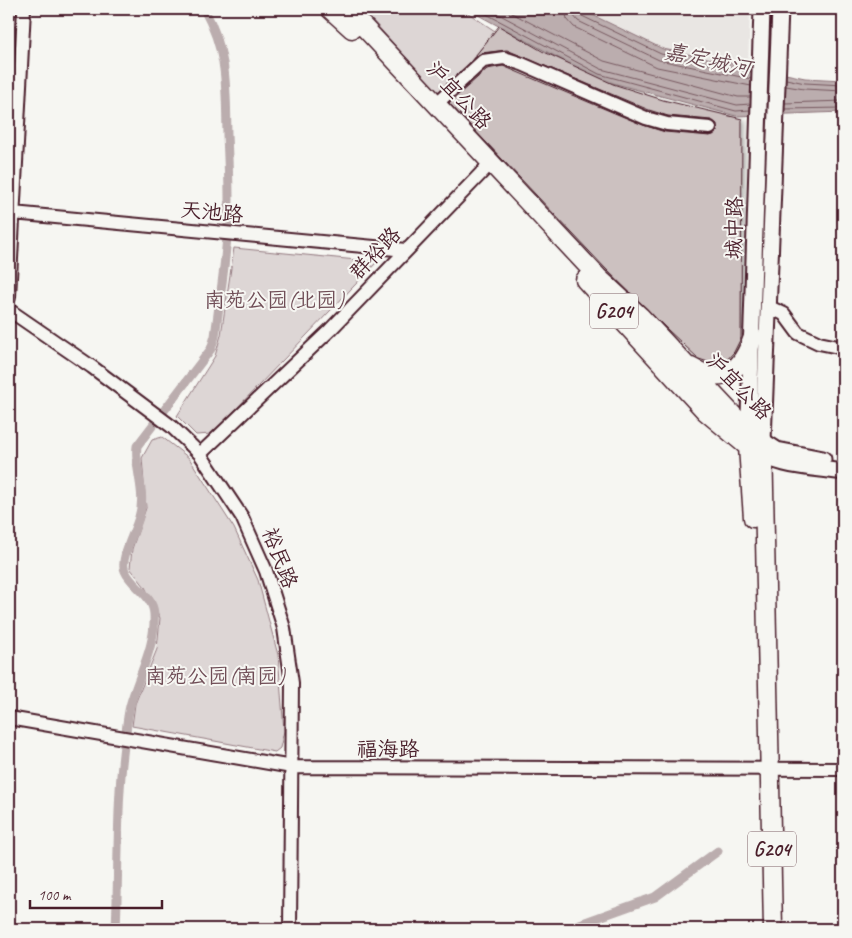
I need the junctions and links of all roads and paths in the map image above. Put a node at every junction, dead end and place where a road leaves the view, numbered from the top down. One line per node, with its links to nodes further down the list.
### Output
1 (24, 9): 9 (street)
2 (330, 9): 8 (highway, 沪宜公路 / G204)
3 (346, 9): 6 (highway, 沪宜公路 / G204)
4 (762, 9): 14 (main road, 城中路)
5 (780, 9): 12 (main road, 城中路)
6 (436, 104): 7 (street); 8 (highway, 沪宜公路 / G204)
7 (710, 128)
8 (487, 167): 10 (street, 群裕路); 16 (highway, 沪宜公路 / G204); 17 (highway, 沪宜公路 / G204)
9 (13, 213): 10 (street, 天池路); 11 (street)
10 (406, 250): 18 (street, 群裕路)
11 (9, 297)
12 (769, 307): 15 (street); 17 (main road, 城中路)
13 (9, 310): 18 (street, 裕民路)
14 (753, 337): 16 (highway); 17 (main road, 城中路)
15 (843, 348)
16 (687, 365): 17 (highway, 沪宜公路 / G204)
17 (756, 445): 19 (main road); 20 (main road); 23 (highway, 沪宜公路 / G204)
18 (200, 454): 22 (street, 裕民路)
19 (843, 463)
20 (843, 472)
21 (9, 718): 22 (street, 福海路)
22 (292, 767): 23 (street, 福海路); 25 (street, 裕民路)
23 (765, 769): 24 (street, 福海路); 26 (highway, 沪宜公路 / G204); 27 (highway, 沪宜公路 / G204)
24 (843, 769)
25 (290, 929)
26 (762, 929)
27 (773, 929)

